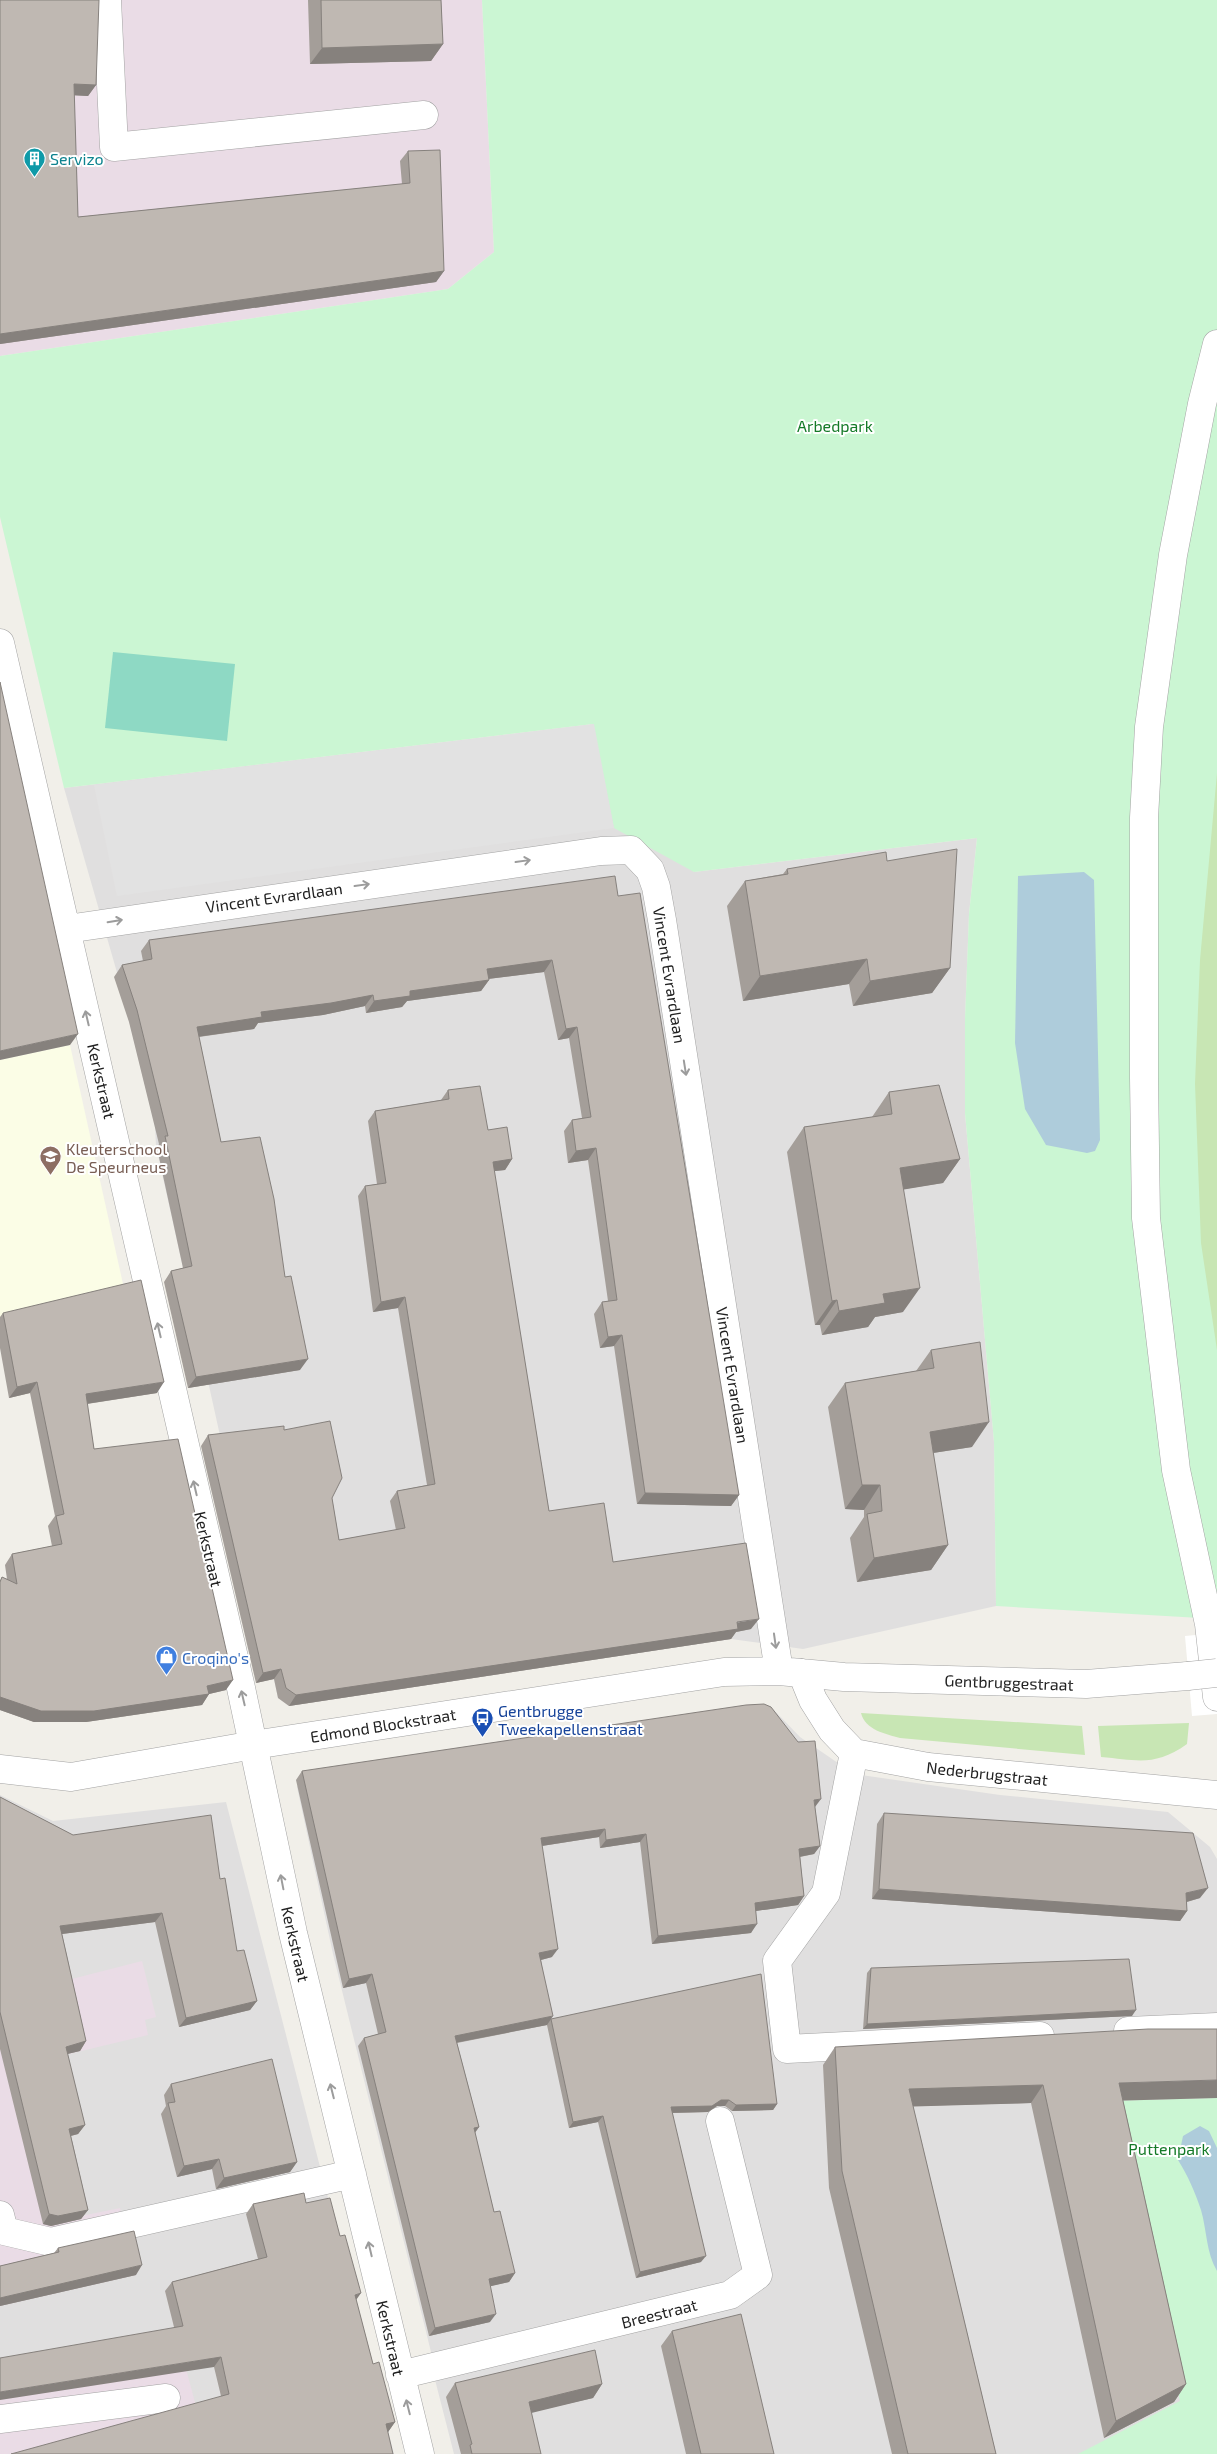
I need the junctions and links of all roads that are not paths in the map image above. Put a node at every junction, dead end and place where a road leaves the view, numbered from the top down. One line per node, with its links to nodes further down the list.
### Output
1 (107, 0): 2 (street)
2 (424, 115)
3 (1217, 344): 8 (street)
4 (0, 643): 5 (street, Kerkstraat)
5 (67, 929): 6 (street, Vincent Evrardlaan, one-way to 6); 9 (street, Kerkstraat, one-way to 5)
6 (790, 1672): 7 (street, Gentbruggestraat, bridge); 9 (street, Edmond Blockstraat); 10 (street)
7 (1217, 1673)
8 (1217, 1697)
9 (254, 1746): 11 (street, Edmond Blockstraat); 17 (street, Kerkstraat, one-way to 9)
10 (854, 1753): 12 (street, Nederbrugstraat); 15 (street)
11 (0, 1769)
12 (1217, 1795)
13 (1217, 2026): 14 (street)
14 (1100, 2033)
15 (1061, 2035)
16 (720, 2121): 19 (street, Breestraat)
17 (352, 2174): 18 (street); 19 (street, Kerkstraat, one-way to 17)
18 (0, 2215)
19 (400, 2375): 22 (street, Kerkstraat, one-way to 19)
20 (166, 2398): 21 (street)
21 (0, 2419)
22 (420, 2454)

